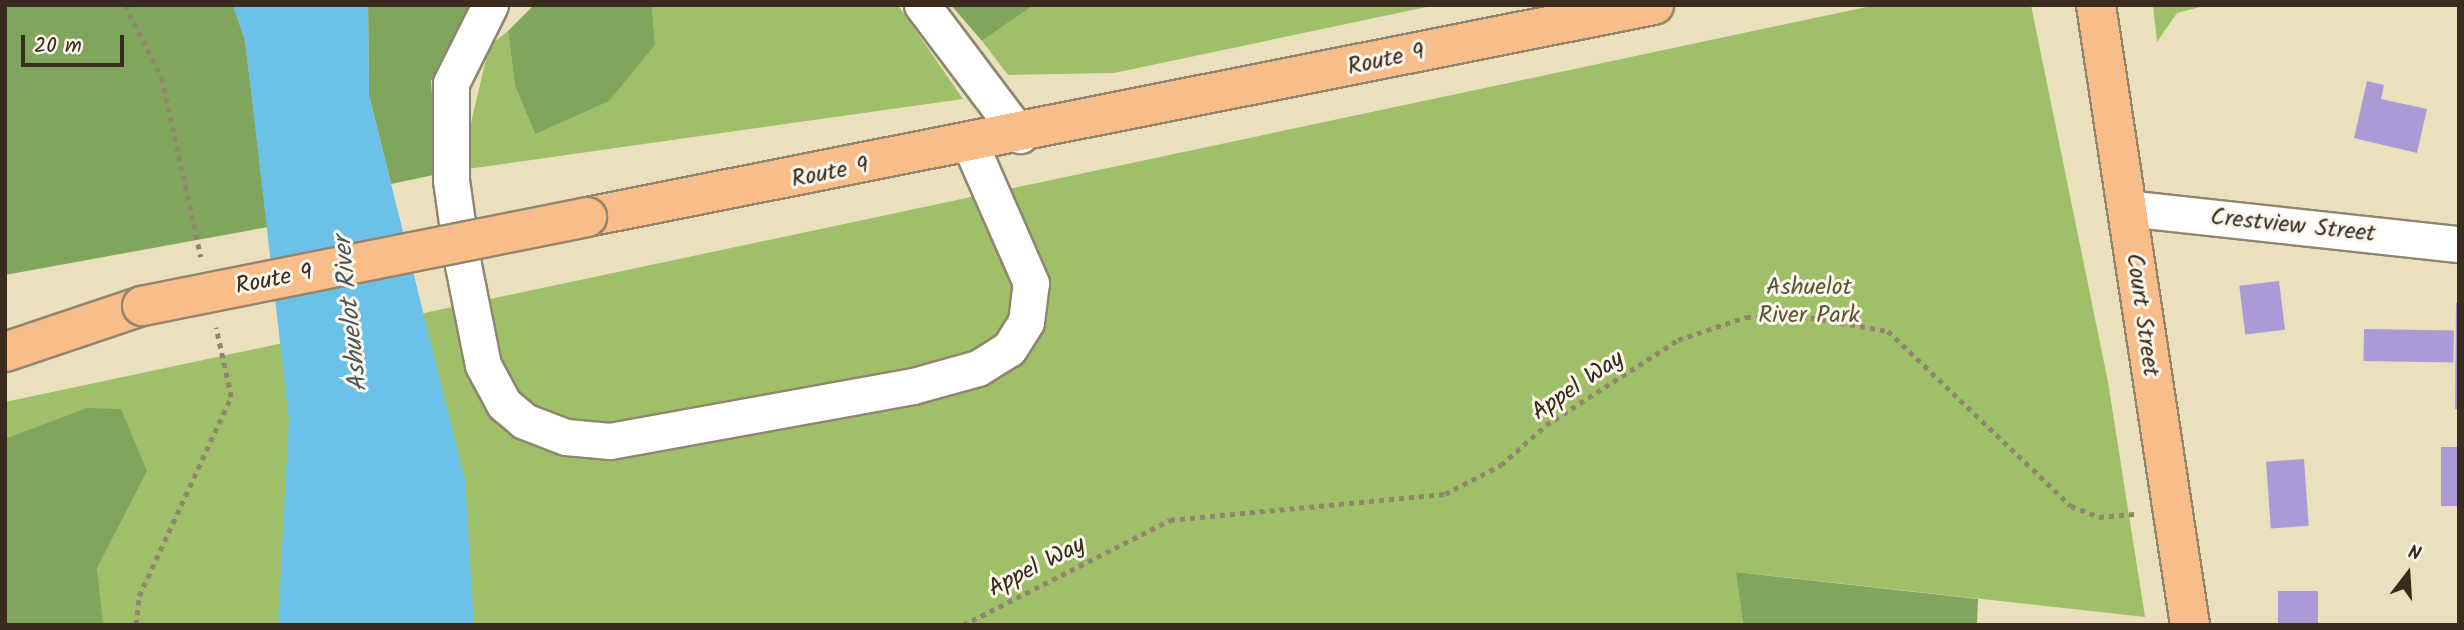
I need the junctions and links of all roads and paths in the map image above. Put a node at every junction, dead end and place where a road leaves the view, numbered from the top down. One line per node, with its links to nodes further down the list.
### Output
1 (489, 5): 6 (street)
2 (922, 5): 5 (street)
3 (1654, 5): 5 (main road, Route 9)
4 (2096, 5): 7 (main road, Court Street)
5 (1020, 135): 6 (main road, Route 9)
6 (971, 146): 9 (main road, Route 9, bridge)
7 (2126, 208): 8 (street, Crestview Street); 12 (main road, Court Street)
8 (2459, 244)
9 (142, 306): 10 (main road, Route 9); 11 (main road)
10 (5, 332)
11 (5, 352)
12 (2171, 513): 13 (path, Appel Way); 14 (main road, Court Street)
13 (963, 625)
14 (2190, 625)

